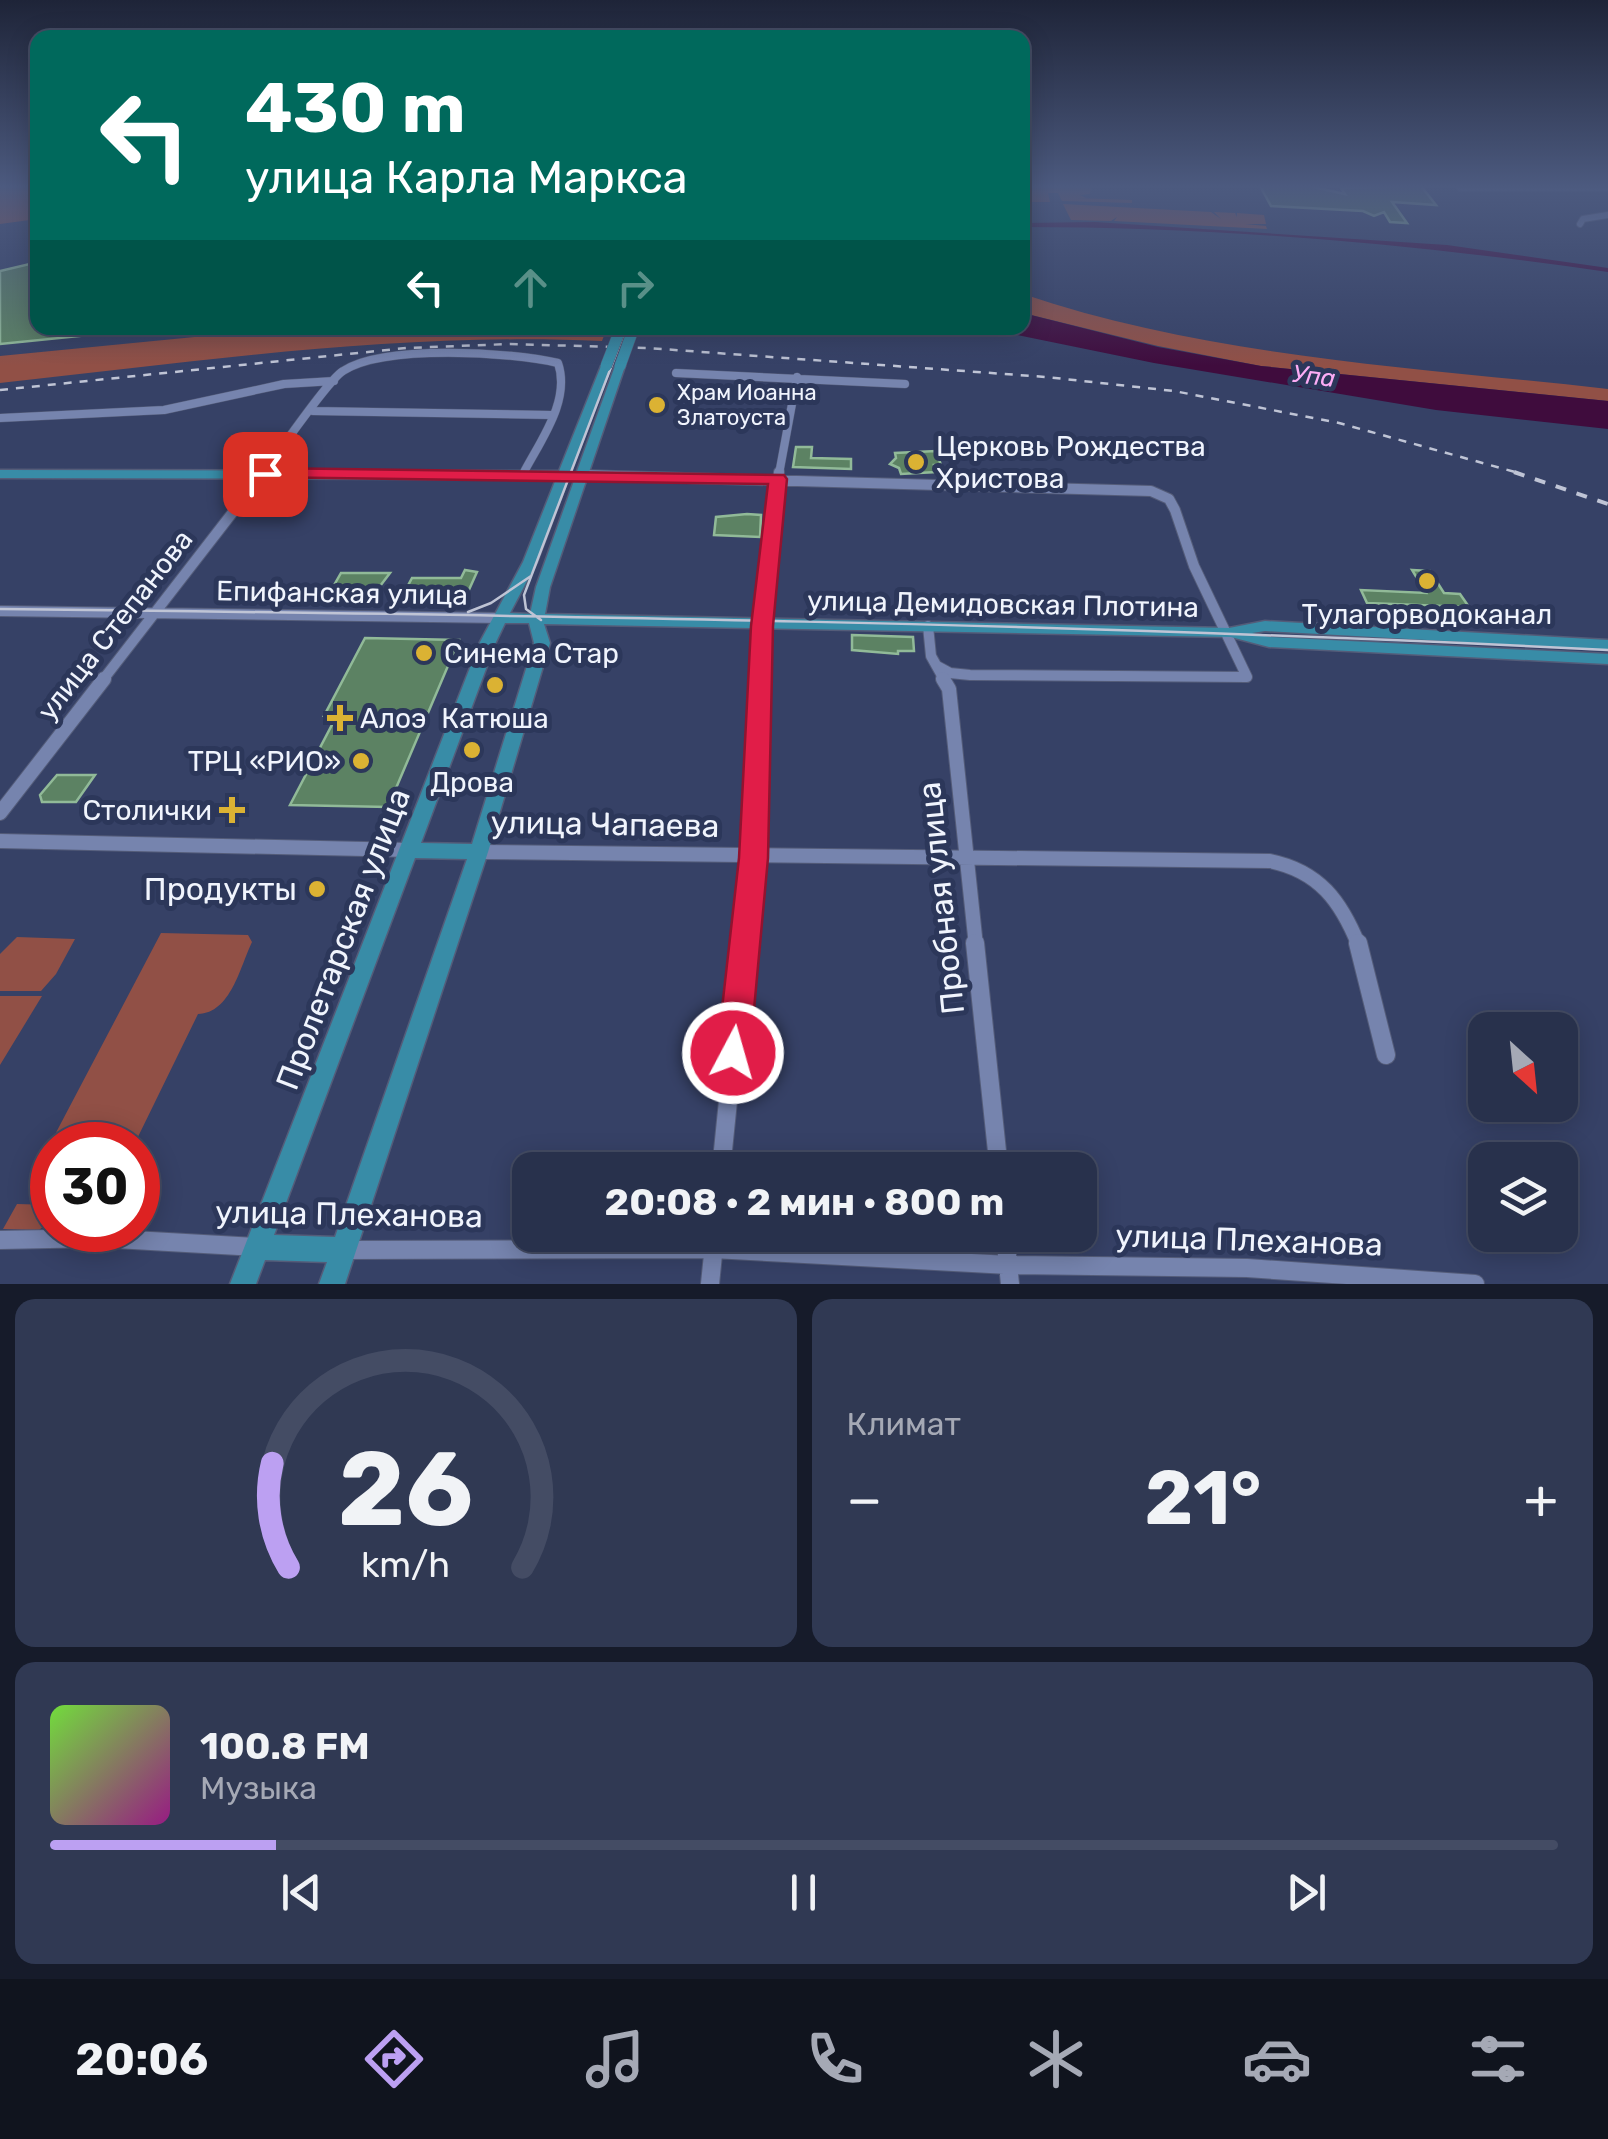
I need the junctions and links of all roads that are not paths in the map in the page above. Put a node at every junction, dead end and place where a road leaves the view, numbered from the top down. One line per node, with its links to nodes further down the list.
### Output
1 (618, 335): 13 (main road, Пролетарская улица, bridge)
2 (632, 335): 14 (main road, bridge)
3 (676, 373): 4 (street)
4 (797, 376): 6 (street); 15 (street)
5 (334, 381): 7 (street, улица Степанова); 8 (street, улица Степанова); 9 (street)
6 (905, 384)
7 (313, 411): 8 (street); 11 (street, улица Степанова)
8 (552, 415): 12 (street)
9 (0, 418)
10 (0, 474): 11 (main road)
11 (265, 474): 12 (main road); 17 (street, улица Степанова)
12 (523, 474): 13 (main road)
13 (563, 475): 14 (main road); 18 (main road, Пролетарская улица)
14 (582, 476): 15 (street); 19 (main road)
15 (778, 479): 20 (street); 22 (street)
16 (0, 611): 17 (street, Епифанская улица)
17 (157, 614): 18 (street, Епифанская улица); 28 (street, улица Степанова)
18 (503, 618): 19 (main road); 30 (main road, Пролетарская улица)
19 (536, 620): 20 (main road, улица Демидовская Плотина); 31 (main road)
20 (762, 626): 21 (main road, улица Демидовская Плотина); 33 (street)
21 (928, 626): 22 (main road, улица Демидовская Плотина); 27 (street, Пробная улица)
22 (1228, 632): 23 (main road, улица Демидовская Плотина); 25 (main road, улица Демидовская Плотина); 27 (street, улица Демидовская Плотина)
23 (1487, 638): 24 (main road, улица Демидовская Плотина); 25 (main road)
24 (1608, 645)
25 (1510, 654): 26 (main road, улица Демидовская Плотина)
26 (1608, 659)
27 (936, 666): 32 (street, Пробная улица)
28 (0, 814)
29 (0, 841): 30 (street, улица Чапаева)
30 (409, 850): 31 (main road, улица Чапаева); 38 (main road, Пролетарская улица)
31 (479, 852): 33 (street, улица Чапаева); 40 (main road)
32 (966, 855): 33 (street, улица Чапаева); 34 (street, улица Чапаева); 36 (street, Пробная улица)
33 (754, 858): 35 (street)
34 (1386, 1056)
35 (723, 1152)
36 (997, 1152)
37 (0, 1240): 38 (street, улица Плеханова)
38 (257, 1246): 40 (main road, улица Плеханова); 44 (main road, Пролетарская улица)
39 (512, 1246): 40 (street, улица Плеханова)
40 (343, 1250): 45 (main road)
41 (713, 1252): 46 (street)
42 (803, 1252): 43 (street, улица Плеханова)
43 (1009, 1275): 47 (street, улица Плеханова)
44 (243, 1284)
45 (332, 1284)
46 (710, 1284)
47 (1476, 1284)

